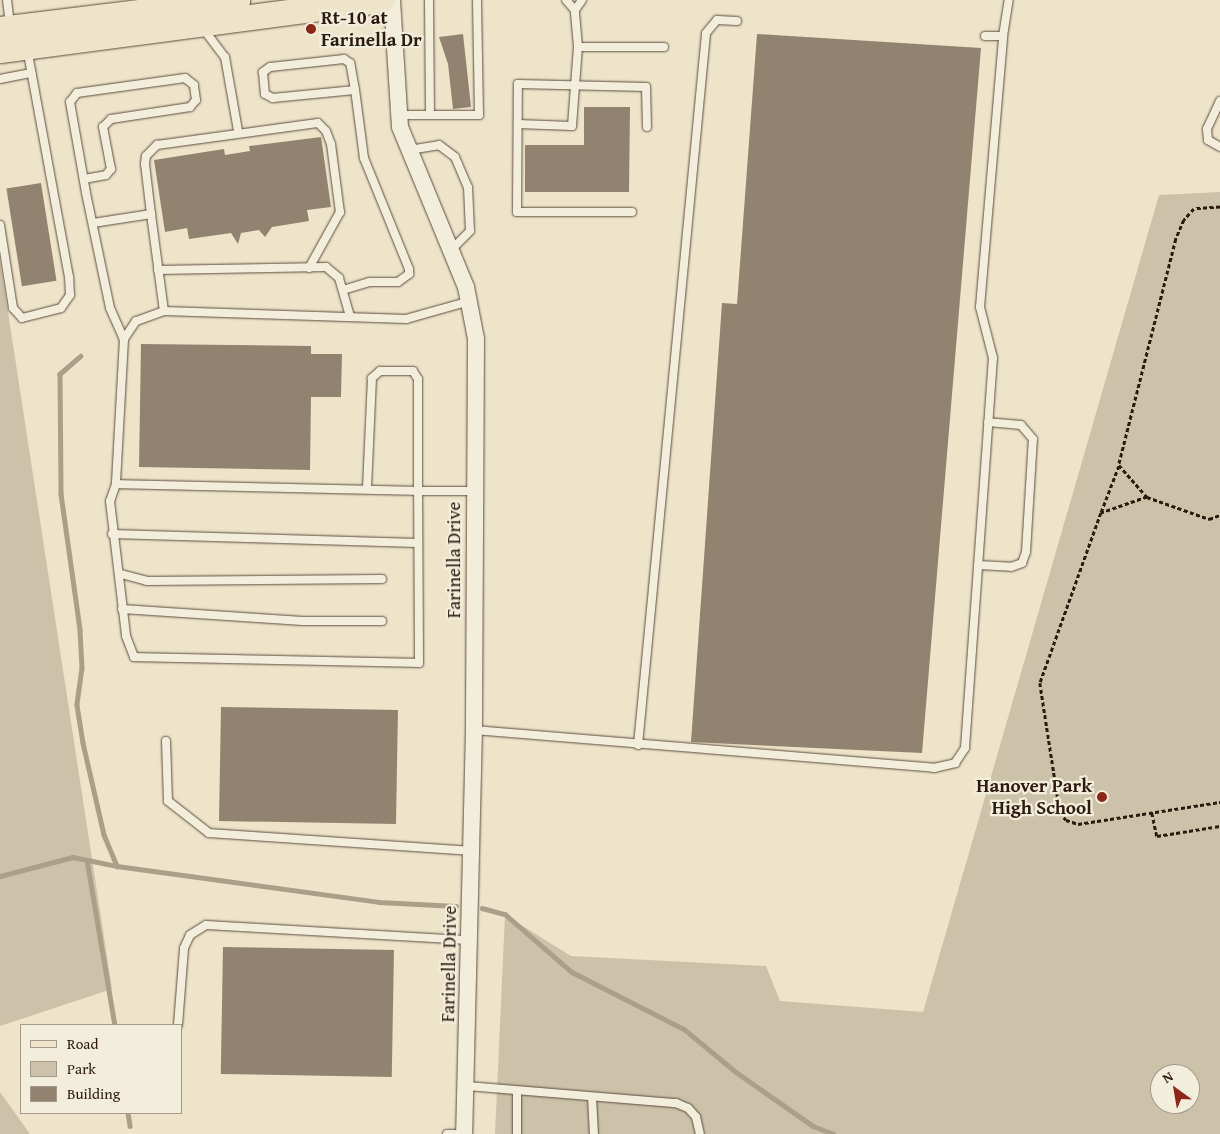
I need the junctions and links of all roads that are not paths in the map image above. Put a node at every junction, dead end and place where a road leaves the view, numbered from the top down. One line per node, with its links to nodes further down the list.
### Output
1 (7, 0): 14 (lane)
2 (237, 0): 10 (main road)
3 (382, 0): 13 (main road)
4 (392, 0): 25 (street, Farinella Drive)
5 (429, 0): 26 (lane)
6 (477, 0): 26 (lane)
7 (566, 0): 11 (lane)
8 (582, 0): 11 (lane)
9 (1009, 0): 16 (lane)
10 (162, 4): 14 (main road)
11 (575, 10): 18 (lane)
12 (737, 21): 59 (lane)
13 (201, 26): 17 (main road); 29 (lane)
14 (3, 36): 17 (main road)
15 (985, 36): 16 (lane)
16 (1004, 36): 45 (lane)
17 (26, 47): 20 (lane)
18 (578, 47): 19 (lane); 22 (lane)
19 (664, 47)
20 (31, 73): 21 (lane); 36 (lane)
21 (0, 79)
22 (576, 85): 27 (lane); 27 (lane); 28 (lane)
23 (354, 90): 23 (lane); 40 (lane)
24 (1220, 101): 30 (lane)
25 (399, 115): 26 (lane); 31 (street, Farinella Drive)
26 (430, 115)
27 (518, 124): 33 (lane)
28 (647, 128)
29 (238, 131): 34 (lane); 38 (lane)
30 (1220, 147)
31 (407, 150): 37 (street, Farinella Drive); 37 (lane)
32 (84, 178): 32 (lane); 35 (lane)
33 (632, 212)
34 (151, 214): 35 (lane); 39 (lane)
35 (93, 224): 44 (lane)
36 (0, 225)
37 (450, 251): 41 (street, Farinella Drive)
38 (309, 268): 39 (lane); 40 (lane)
39 (158, 270): 42 (lane)
40 (343, 290): 43 (lane)
41 (470, 301): 43 (lane); 48 (street, Farinella Drive)
42 (164, 311): 43 (lane); 44 (lane)
43 (350, 316)
44 (124, 339): 46 (lane)
45 (988, 422): 52 (lane); 52 (lane)
46 (116, 484): 47 (lane); 50 (lane)
47 (367, 489): 49 (lane); 49 (lane)
48 (474, 490): 49 (lane); 57 (street, Farinella Drive)
49 (418, 491): 51 (lane)
50 (112, 534): 51 (lane); 53 (lane)
51 (417, 543): 55 (lane)
52 (978, 565): 59 (lane)
53 (121, 574): 54 (lane); 55 (lane)
54 (382, 579)
55 (122, 609): 56 (lane)
56 (382, 621)
57 (474, 730): 59 (lane); 60 (street, Farinella Drive)
58 (166, 741): 60 (lane)
59 (638, 745)
60 (472, 851): 61 (street, Farinella Drive)
61 (469, 940): 62 (lane); 63 (street, Farinella Drive)
62 (178, 1024)
63 (467, 1086): 64 (lane); 67 (street, Farinella Drive)
64 (516, 1091): 65 (lane); 68 (lane)
65 (592, 1098): 69 (lane); 70 (lane)
66 (447, 1134): 67 (lane)
67 (464, 1134)
68 (517, 1134)
69 (594, 1134)
70 (700, 1134)

